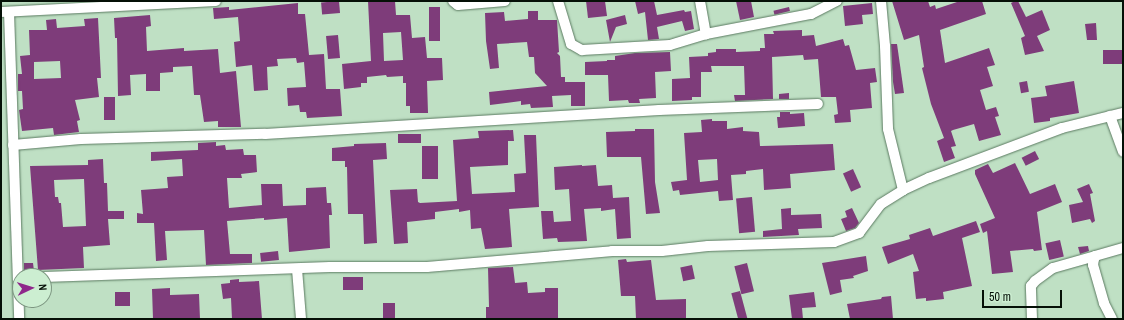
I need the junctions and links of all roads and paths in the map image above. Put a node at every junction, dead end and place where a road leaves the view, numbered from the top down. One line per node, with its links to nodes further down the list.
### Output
1 (216, 1): 8 (street)
2 (453, 1): 3 (street)
3 (505, 1)
4 (558, 1): 11 (street)
5 (700, 1): 11 (street)
6 (835, 1): 11 (street)
7 (881, 1): 17 (street)
8 (197, 2): 9 (street)
9 (59, 4): 10 (street)
10 (5, 12): 15 (street)
11 (706, 34)
12 (818, 104): 15 (street)
13 (1123, 113): 14 (street)
14 (1110, 116): 16 (street); 17 (street)
15 (13, 144): 20 (street)
16 (1123, 152)
17 (903, 190): 21 (street)
18 (1123, 248): 19 (street)
19 (1095, 256): 26 (street); 27 (street)
20 (18, 268)
21 (297, 269): 22 (street); 25 (street)
22 (52, 277)
23 (19, 308): 24 (street)
24 (19, 319)
25 (301, 319)
26 (1032, 319)
27 (1112, 319)

